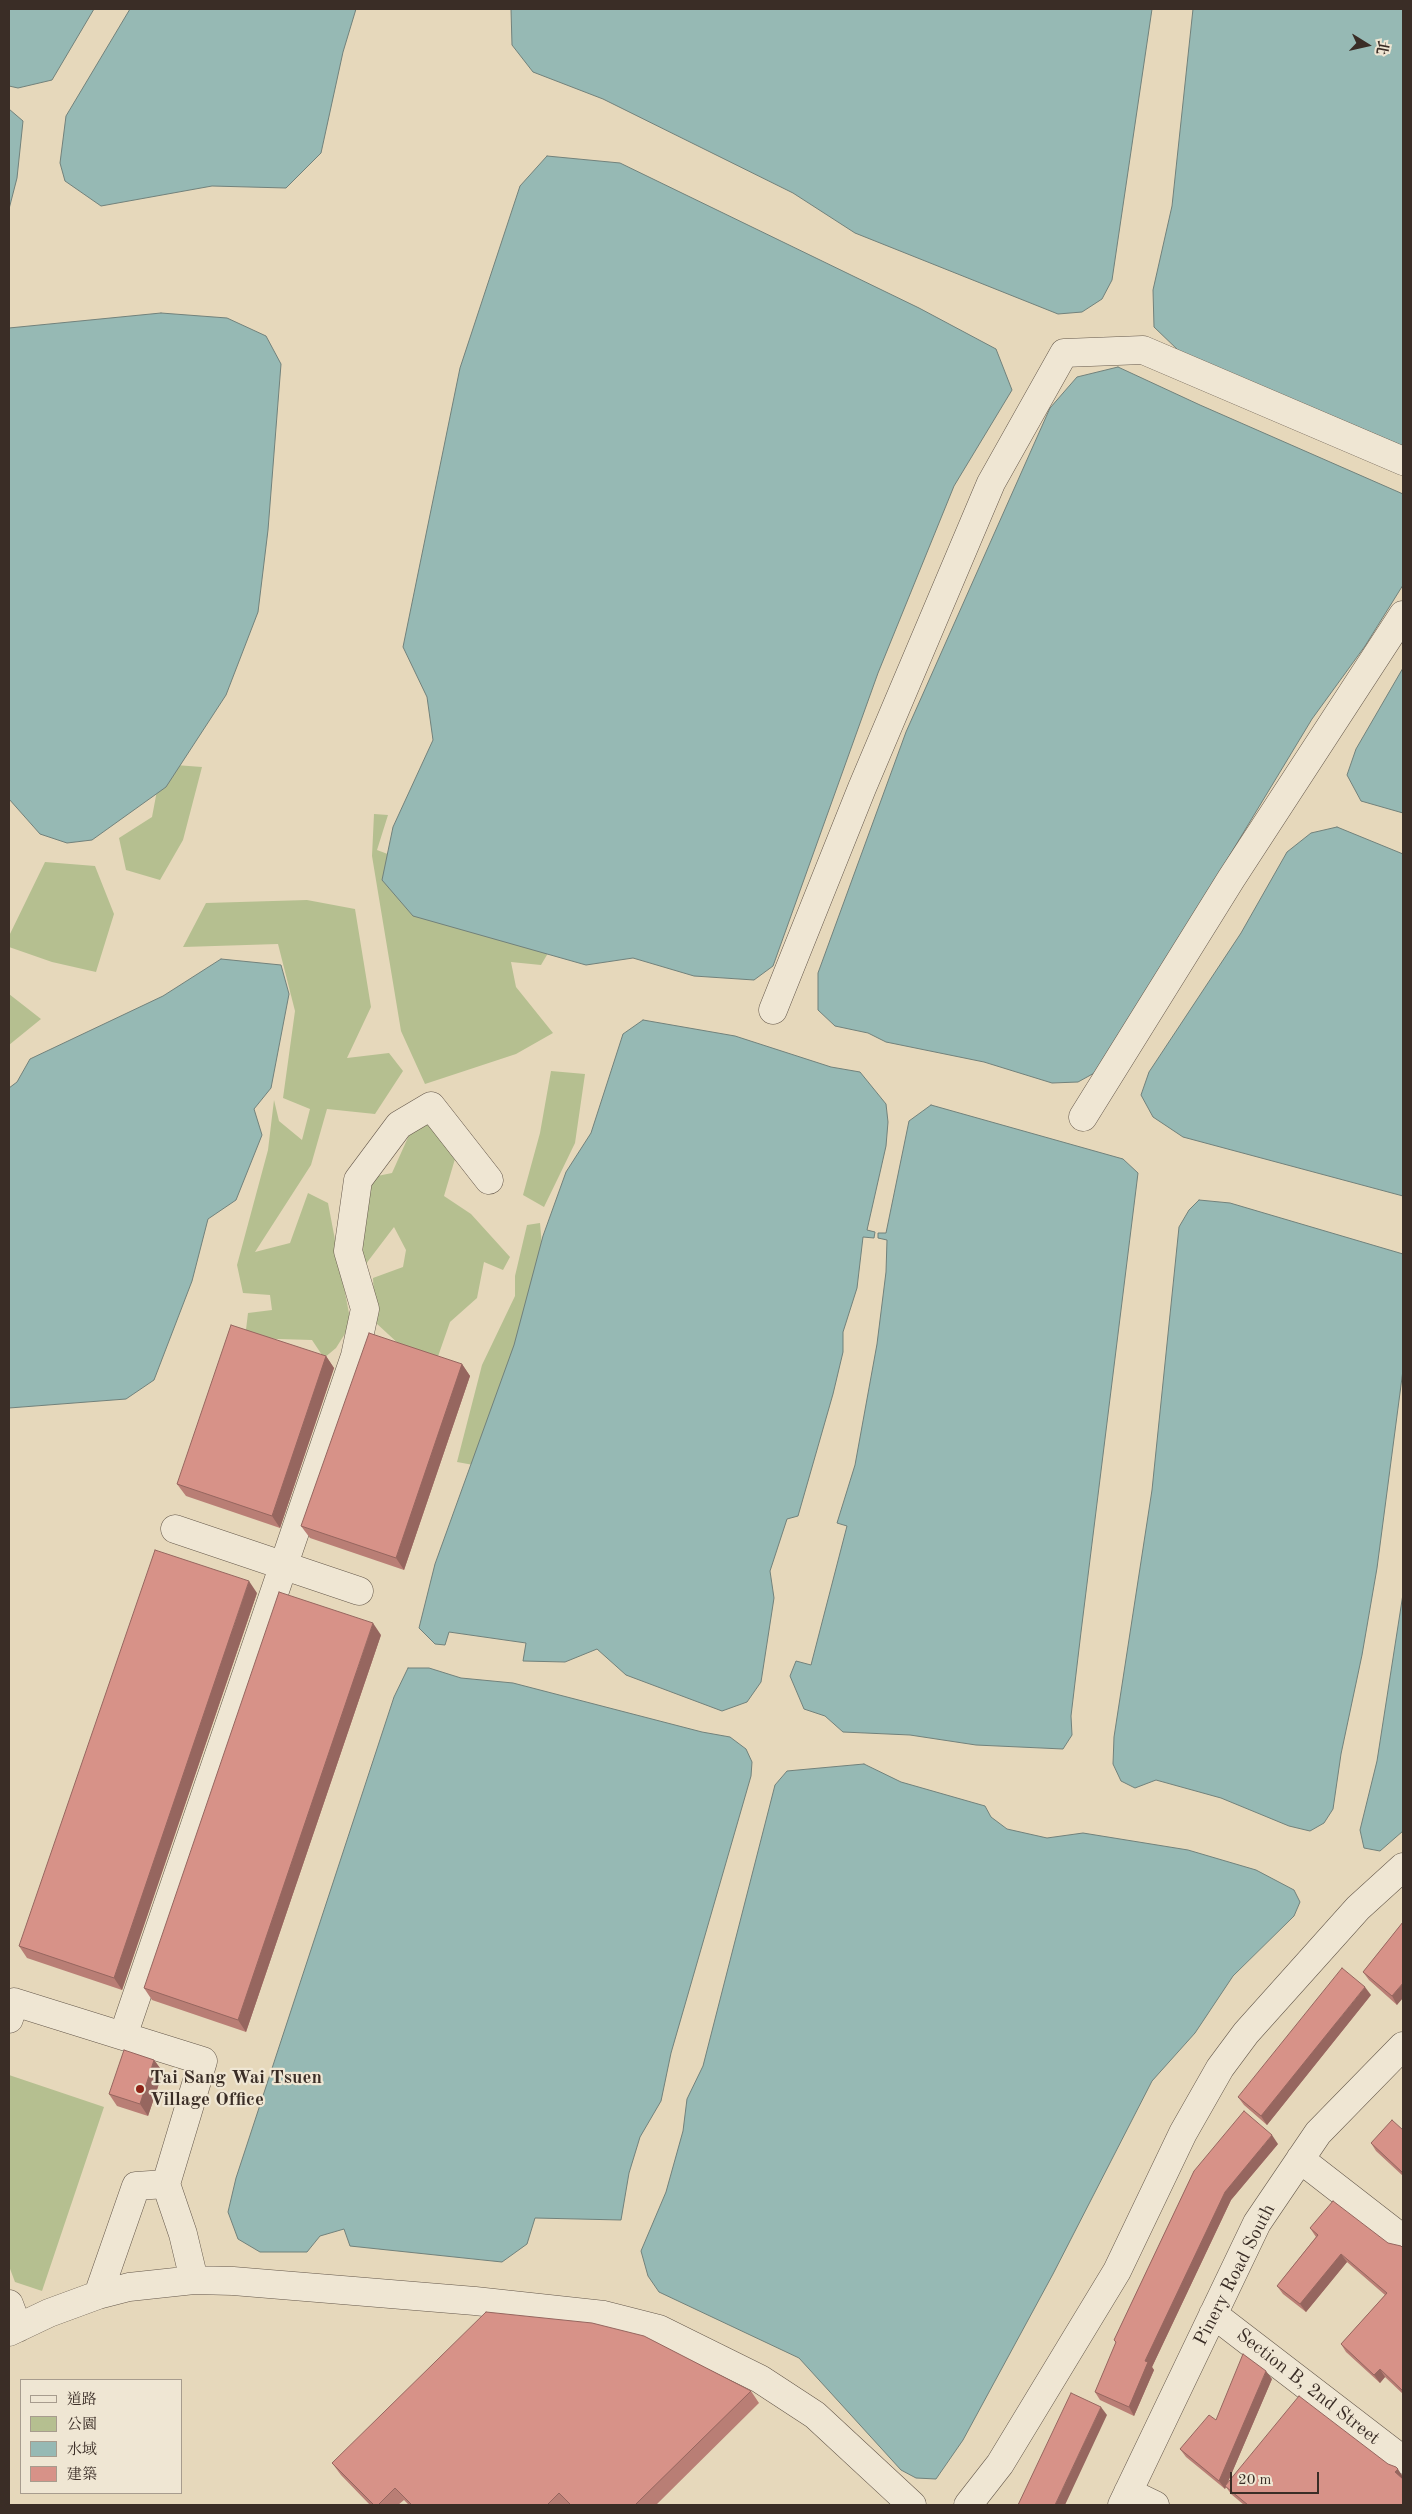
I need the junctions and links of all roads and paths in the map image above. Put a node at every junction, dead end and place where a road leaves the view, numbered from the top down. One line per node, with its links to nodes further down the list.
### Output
1 (1403, 461): 3 (street)
2 (1403, 615): 4 (street)
3 (773, 1010)
4 (1083, 1117)
5 (489, 1180): 7 (street)
6 (175, 1528): 7 (street)
7 (283, 1565): 8 (street); 11 (street)
8 (359, 1591)
9 (1403, 1867): 23 (street)
10 (9, 2019): 11 (street)
11 (123, 2036): 14 (street)
12 (1403, 2046): 13 (street, Pinery Road South)
13 (1300, 2159): 15 (street); 18 (street, Pinery Road South)
14 (166, 2184): 16 (street); 17 (street)
15 (1403, 2238)
16 (194, 2280): 17 (street); 22 (street)
17 (98, 2295): 19 (street)
18 (1213, 2314): 20 (street, Section B, 2nd Street); 21 (street, Pinery Road South)
19 (12, 2322)
20 (1403, 2460)
21 (1125, 2499): 24 (street)
22 (912, 2505)
23 (968, 2505)
24 (1155, 2505)

